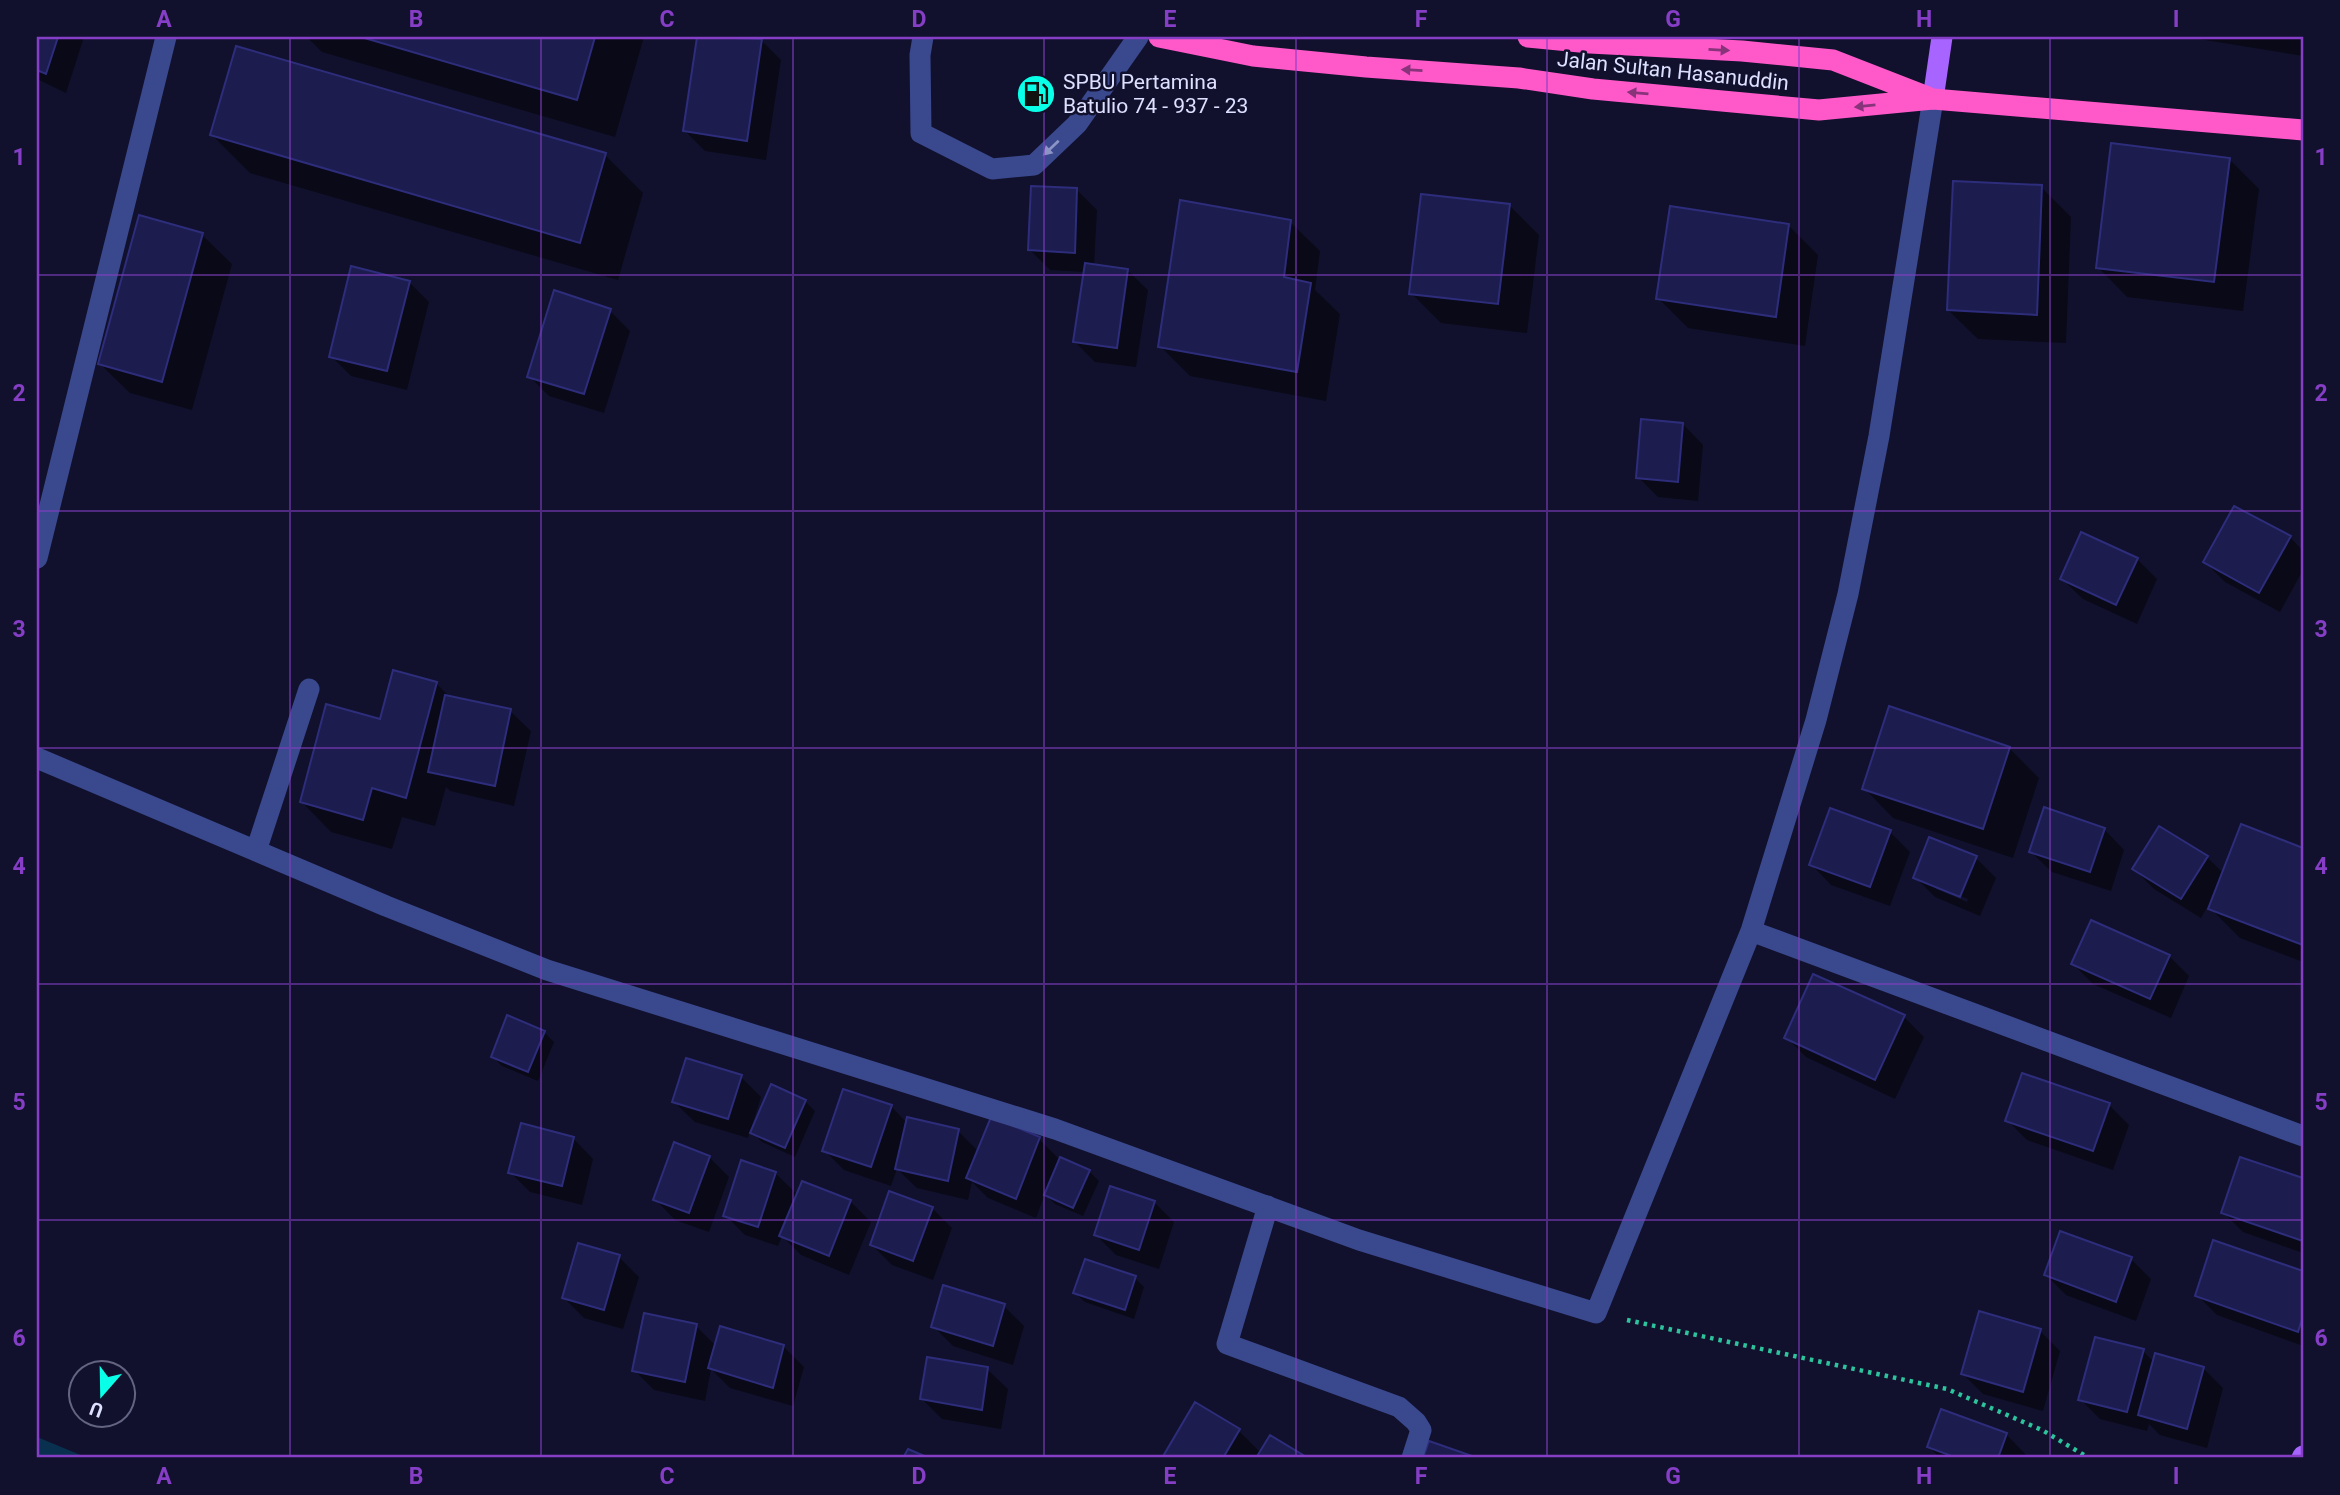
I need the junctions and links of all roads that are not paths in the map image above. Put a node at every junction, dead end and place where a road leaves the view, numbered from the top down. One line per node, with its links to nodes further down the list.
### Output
1 (166, 37): 9 (street)
2 (923, 37): 3 (street, one-way to 2)
3 (1138, 37)
4 (1159, 37): 7 (highway, Jalan Sultan Hasanuddin, one-way to 4)
5 (1528, 37): 7 (highway, Jalan Sultan Hasanuddin, one-way to 7)
6 (1942, 37): 7 (main road)
7 (1933, 99): 8 (highway, Jalan Sultan Hasanuddin); 13 (street)
8 (2303, 130)
9 (37, 558)
10 (309, 689): 12 (street)
11 (37, 758): 12 (street)
12 (256, 851): 15 (street)
13 (1751, 930): 14 (street); 15 (street)
14 (2303, 1136)
15 (1268, 1206): 16 (street)
16 (1412, 1458)

